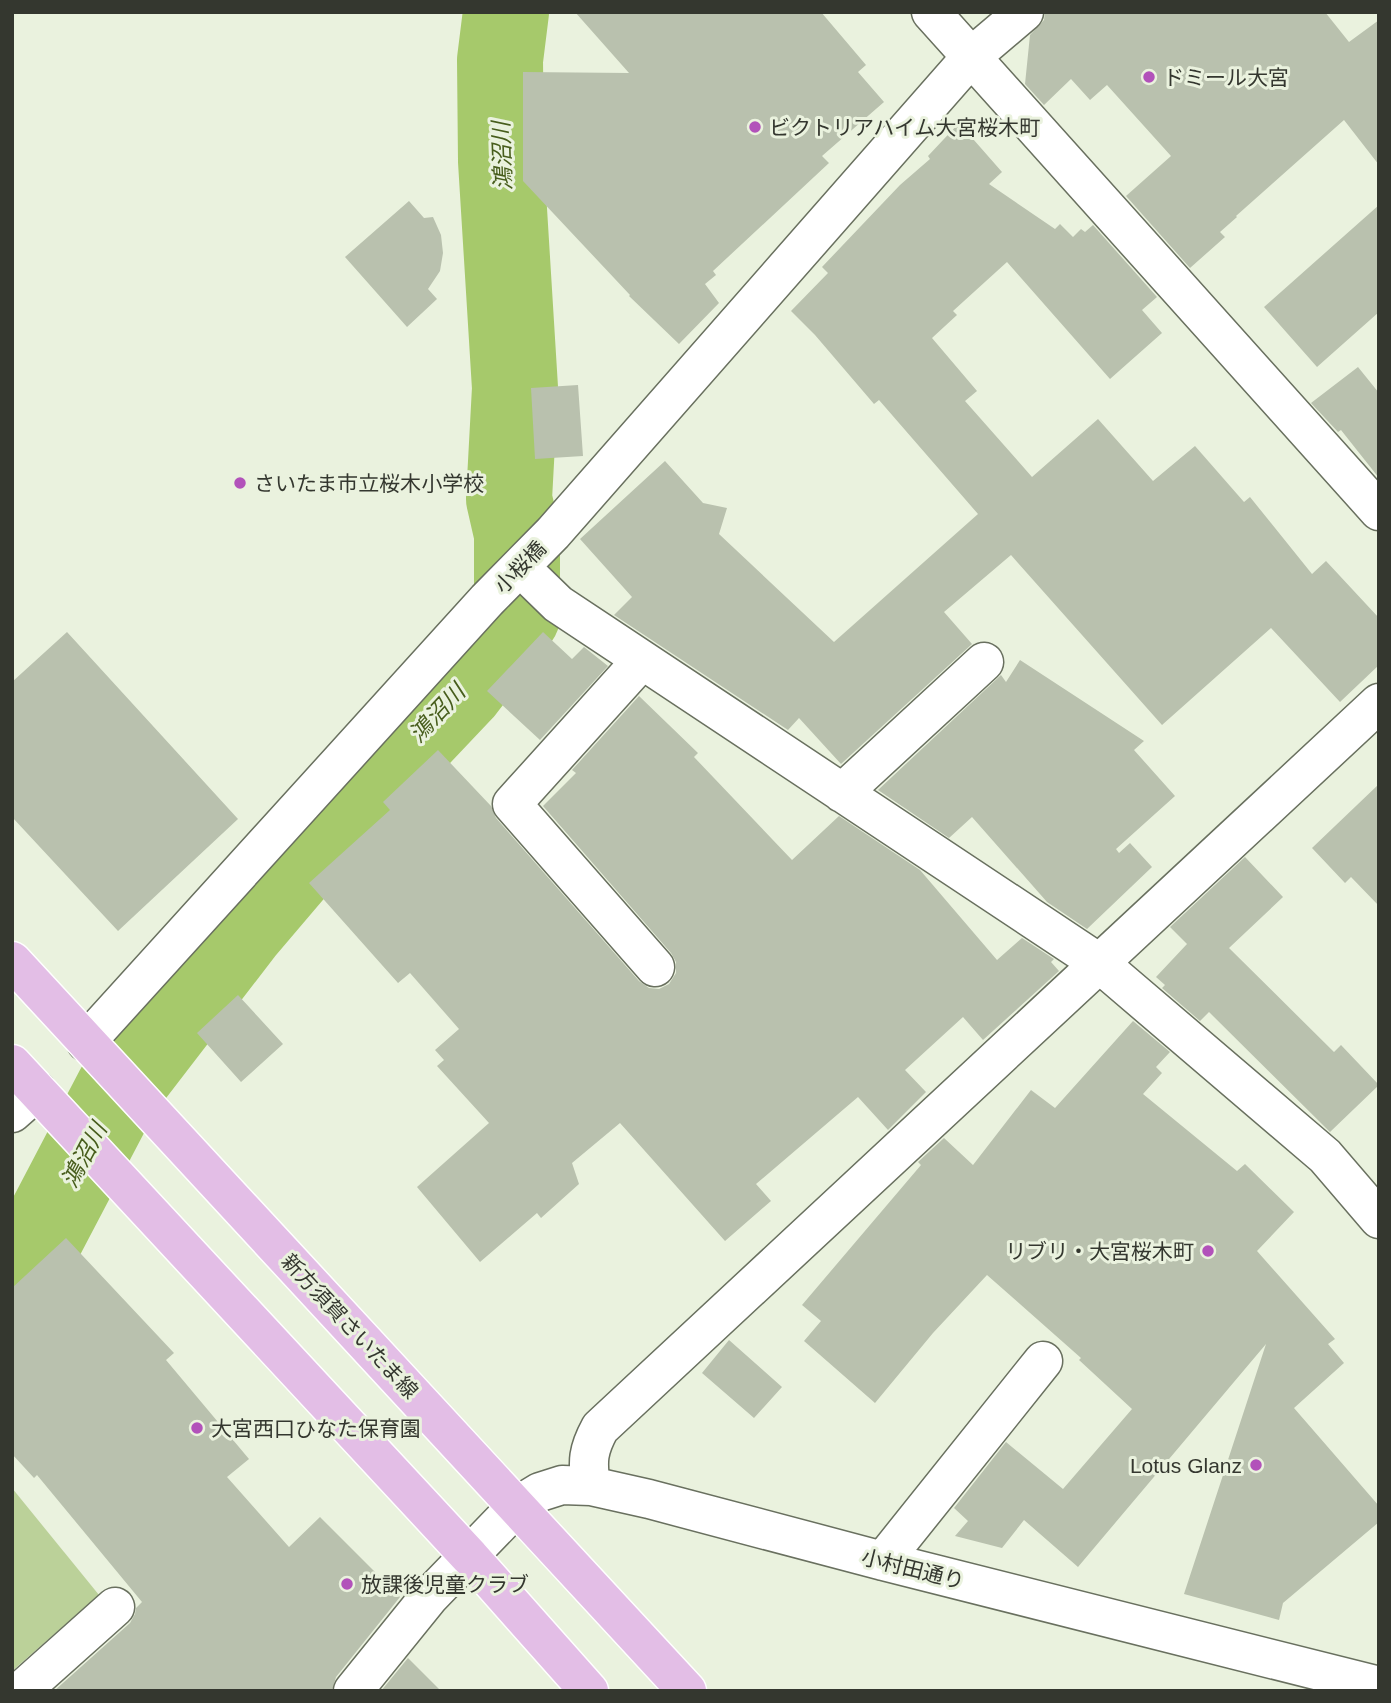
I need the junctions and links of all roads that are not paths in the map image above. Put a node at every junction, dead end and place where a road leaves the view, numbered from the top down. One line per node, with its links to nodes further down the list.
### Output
1 (930, 12): 3 (street)
2 (1024, 12): 3 (street, 小桜橋)
3 (971, 57): 4 (street); 5 (street, 小桜橋)
4 (1379, 511)
5 (520, 567): 6 (street); 13 (street, 小桜橋)
6 (642, 660): 9 (street); 12 (street)
7 (984, 662): 9 (street)
8 (1379, 703): 11 (street)
9 (842, 793): 11 (street)
10 (12, 961): 13 (main road, 新方須賀さいたま線)
11 (1099, 963): 15 (street); 17 (street)
12 (655, 967)
13 (93, 1050): 18 (main road, 新方須賀さいたま線)
14 (29, 1094): 19 (main road)
15 (1379, 1219)
16 (1043, 1361): 20 (street)
17 (591, 1486): 18 (street, 小村田通り); 20 (street, 小村田通り)
18 (517, 1506): 19 (street, 小村田通り); 26 (main road, 新方須賀さいたま線)
19 (470, 1557): 24 (street, 小村田通り); 25 (main road)
20 (883, 1561): 22 (street, 小村田通り)
21 (115, 1607): 23 (street)
22 (1379, 1686)
23 (21, 1691)
24 (353, 1691)
25 (589, 1691)
26 (687, 1691)

